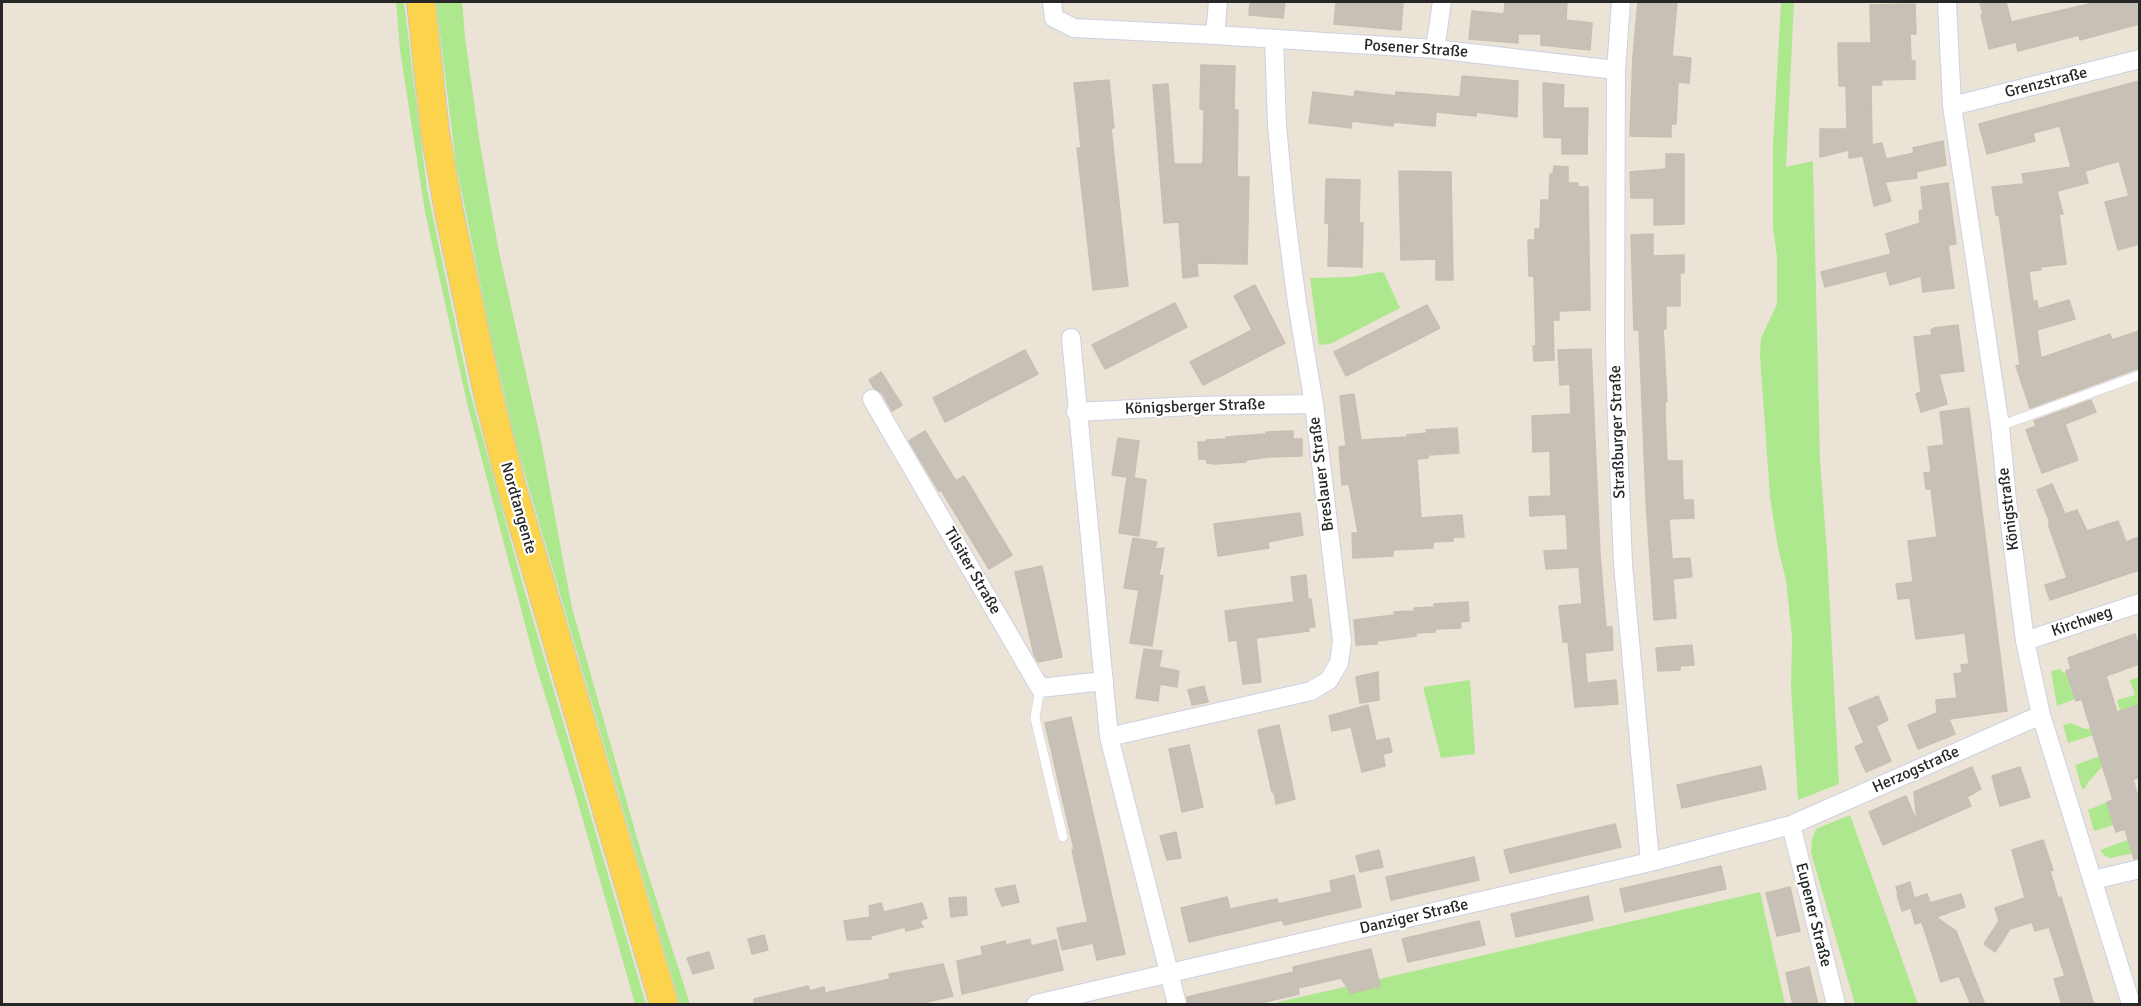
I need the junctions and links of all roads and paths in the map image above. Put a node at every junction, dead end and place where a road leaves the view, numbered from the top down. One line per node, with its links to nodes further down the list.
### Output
1 (421, 2): 31 (main road, Nordtangente)
2 (1052, 2): 7 (street, Posener Straße)
3 (1218, 2): 7 (street)
4 (1442, 2): 9 (street)
5 (1621, 2): 11 (street, Straßburger Straße)
6 (1947, 2): 12 (street, Königstraße)
7 (1215, 35): 8 (street, Posener Straße)
8 (1274, 39): 9 (street, Posener Straße); 16 (street, Breslauer Straße)
9 (1435, 49): 11 (street, Posener Straße)
10 (2139, 59): 12 (street, Grenzstraße)
11 (1616, 70): 27 (street, Straßburger Straße)
12 (1952, 106): 18 (street, Königstraße)
13 (1071, 338): 17 (street)
14 (2139, 375): 18 (lane)
15 (872, 399): 22 (street, Tilsiter Straße)
16 (1314, 404): 17 (street, Königsberger Straße); 24 (street, Breslauer Straße)
17 (1076, 412): 21 (street)
18 (2000, 426): 20 (street, Königstraße)
19 (2139, 603): 20 (street, Kirchweg)
20 (2025, 641): 23 (street, Königstraße)
21 (1104, 681): 22 (street); 24 (street)
22 (1040, 688): 26 (lane)
23 (2041, 715): 25 (street, Herzogstraße); 29 (street, Königstraße)
24 (1110, 737): 30 (street)
25 (1791, 825): 27 (street, Danziger Straße); 34 (street, Eupener Straße)
26 (1063, 837)
27 (1650, 862): 30 (street, Danziger Straße)
28 (2139, 869): 29 (street)
29 (2092, 880): 35 (street, Königstraße)
30 (1169, 974): 32 (street, Danziger Straße); 33 (street)
31 (663, 1005)
32 (1036, 1005)
33 (1177, 1005)
34 (1836, 1005)
35 (2131, 1005)

